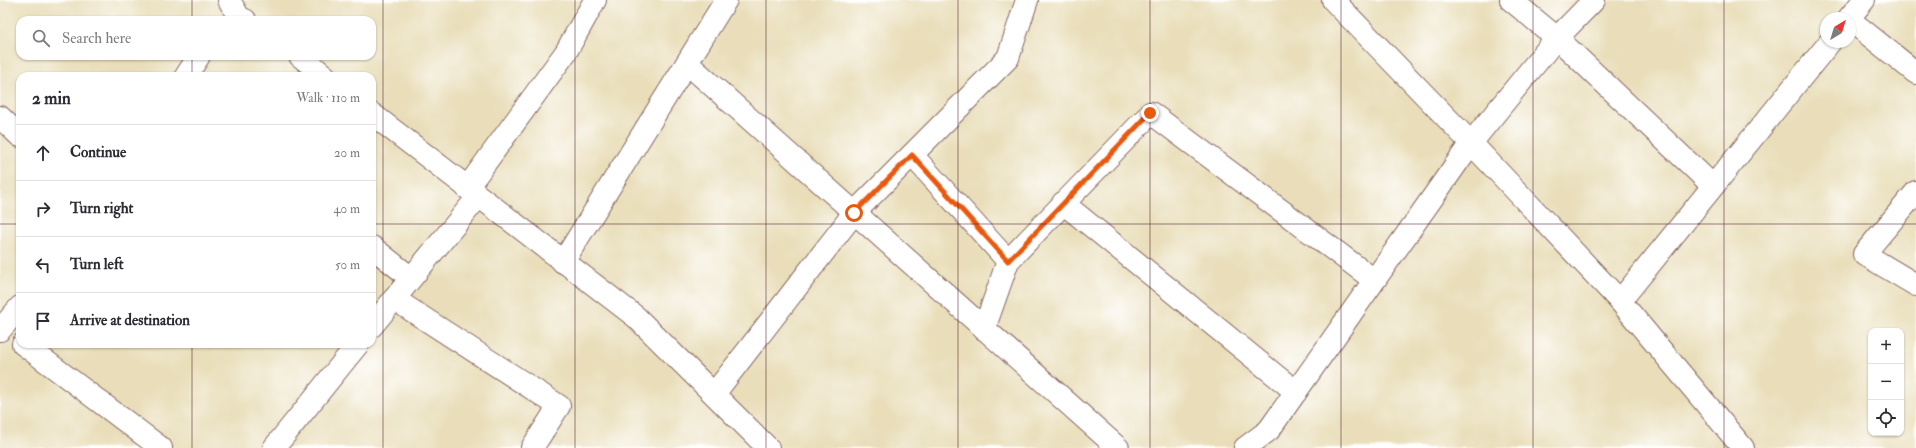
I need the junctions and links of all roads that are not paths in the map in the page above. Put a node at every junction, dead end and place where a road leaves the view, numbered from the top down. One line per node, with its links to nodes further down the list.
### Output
1 (229, 0): 10 (street)
2 (595, 0): 26 (street)
3 (726, 0): 16 (street)
4 (1027, 0): 24 (street)
5 (1333, 0): 23 (street)
6 (1511, 0): 12 (street)
7 (1594, 0): 12 (street)
8 (1864, 0): 9 (street)
9 (1855, 12)
10 (239, 16)
11 (1856, 24): 19 (street)
12 (1557, 38): 23 (street); 25 (street)
13 (1825, 48): 25 (street)
14 (196, 60): 17 (street)
15 (305, 60): 18 (street)
16 (687, 63): 29 (street); 32 (street)
17 (189, 72)
18 (320, 72)
19 (1916, 73)
20 (0, 117): 22 (street)
21 (376, 117): 26 (street)
22 (16, 132)
23 (1471, 143): 34 (street); 37 (street)
24 (912, 155): 29 (street); 31 (street)
25 (1713, 186): 37 (street)
26 (472, 192): 32 (street); 33 (street)
27 (1916, 192): 35 (street)
28 (1063, 203): 31 (street); 34 (street); 45 (street)
29 (854, 213): 41 (street); 46 (street)
30 (376, 249): 33 (street)
31 (1008, 261): 41 (street)
32 (563, 262): 46 (street)
33 (411, 278): 36 (street)
34 (1374, 280): 45 (street)
35 (1916, 285)
36 (394, 299): 39 (street); 49 (street)
37 (1620, 301): 53 (street)
38 (16, 312): 40 (street)
39 (376, 321)
40 (1, 329): 42 (street)
41 (984, 329): 51 (street)
42 (16, 339)
43 (28, 348): 47 (street)
44 (355, 348): 48 (street)
45 (1296, 392): 52 (street)
46 (714, 394): 50 (street)
47 (161, 448)
48 (274, 448)
49 (532, 448)
50 (768, 448)
51 (1118, 448)
52 (1245, 448)
53 (1743, 448)

